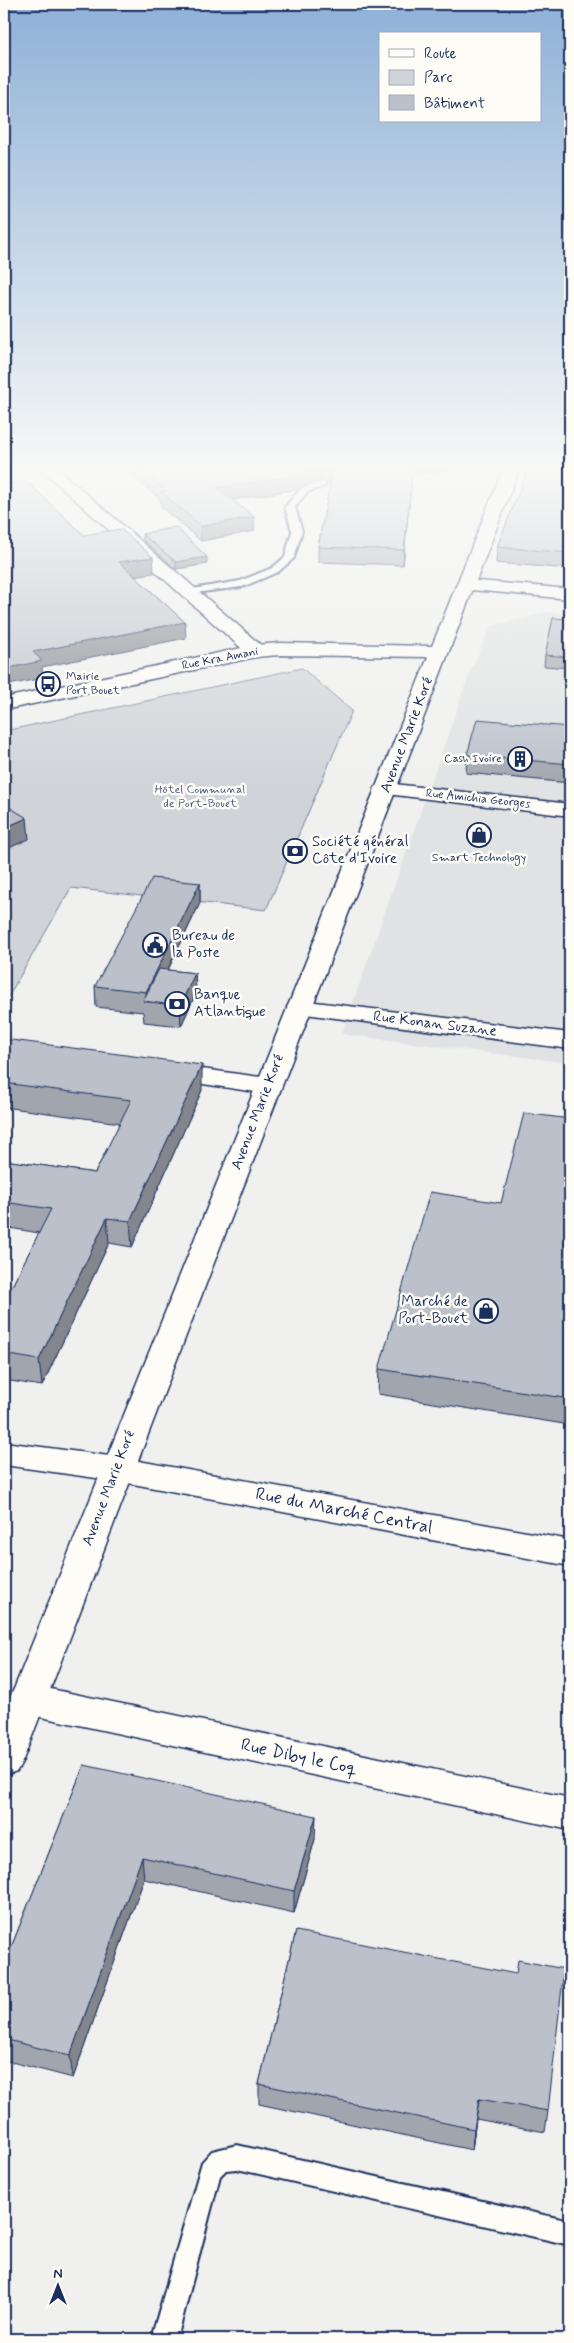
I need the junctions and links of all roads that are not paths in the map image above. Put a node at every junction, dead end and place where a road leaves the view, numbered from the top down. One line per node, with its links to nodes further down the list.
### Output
1 (168, 573): 5 (street)
2 (267, 573): 5 (lane)
3 (471, 573): 4 (street, Avenue Marie Koré)
4 (466, 585): 6 (street); 8 (street, Avenue Marie Koré)
5 (189, 592): 7 (street)
6 (570, 594)
7 (256, 651): 8 (street, Rue Kra Amani); 9 (street, Rue Kra Amani)
8 (439, 652): 10 (street, Avenue Marie Koré)
9 (4, 704)
10 (385, 789): 11 (street, Rue Amichia Georges); 12 (street, Avenue Marie Koré)
11 (570, 810)
12 (299, 1007): 13 (street, Rue Konan Suzane); 15 (street, Avenue Marie Koré)
13 (570, 1042)
14 (141, 1069): 15 (street)
15 (268, 1086): 17 (street, Avenue Marie Koré)
16 (4, 1453): 17 (street, Rue du Marché Central)
17 (117, 1469): 18 (street, Rue du Marché Central); 19 (street, Avenue Marie Koré)
18 (570, 1553)
19 (27, 1699): 20 (street, Avenue Marie Koré); 21 (street, Rue Diby le Coq)
20 (4, 1760)
21 (570, 1814)
22 (570, 2233): 23 (lane)
23 (164, 2339)

